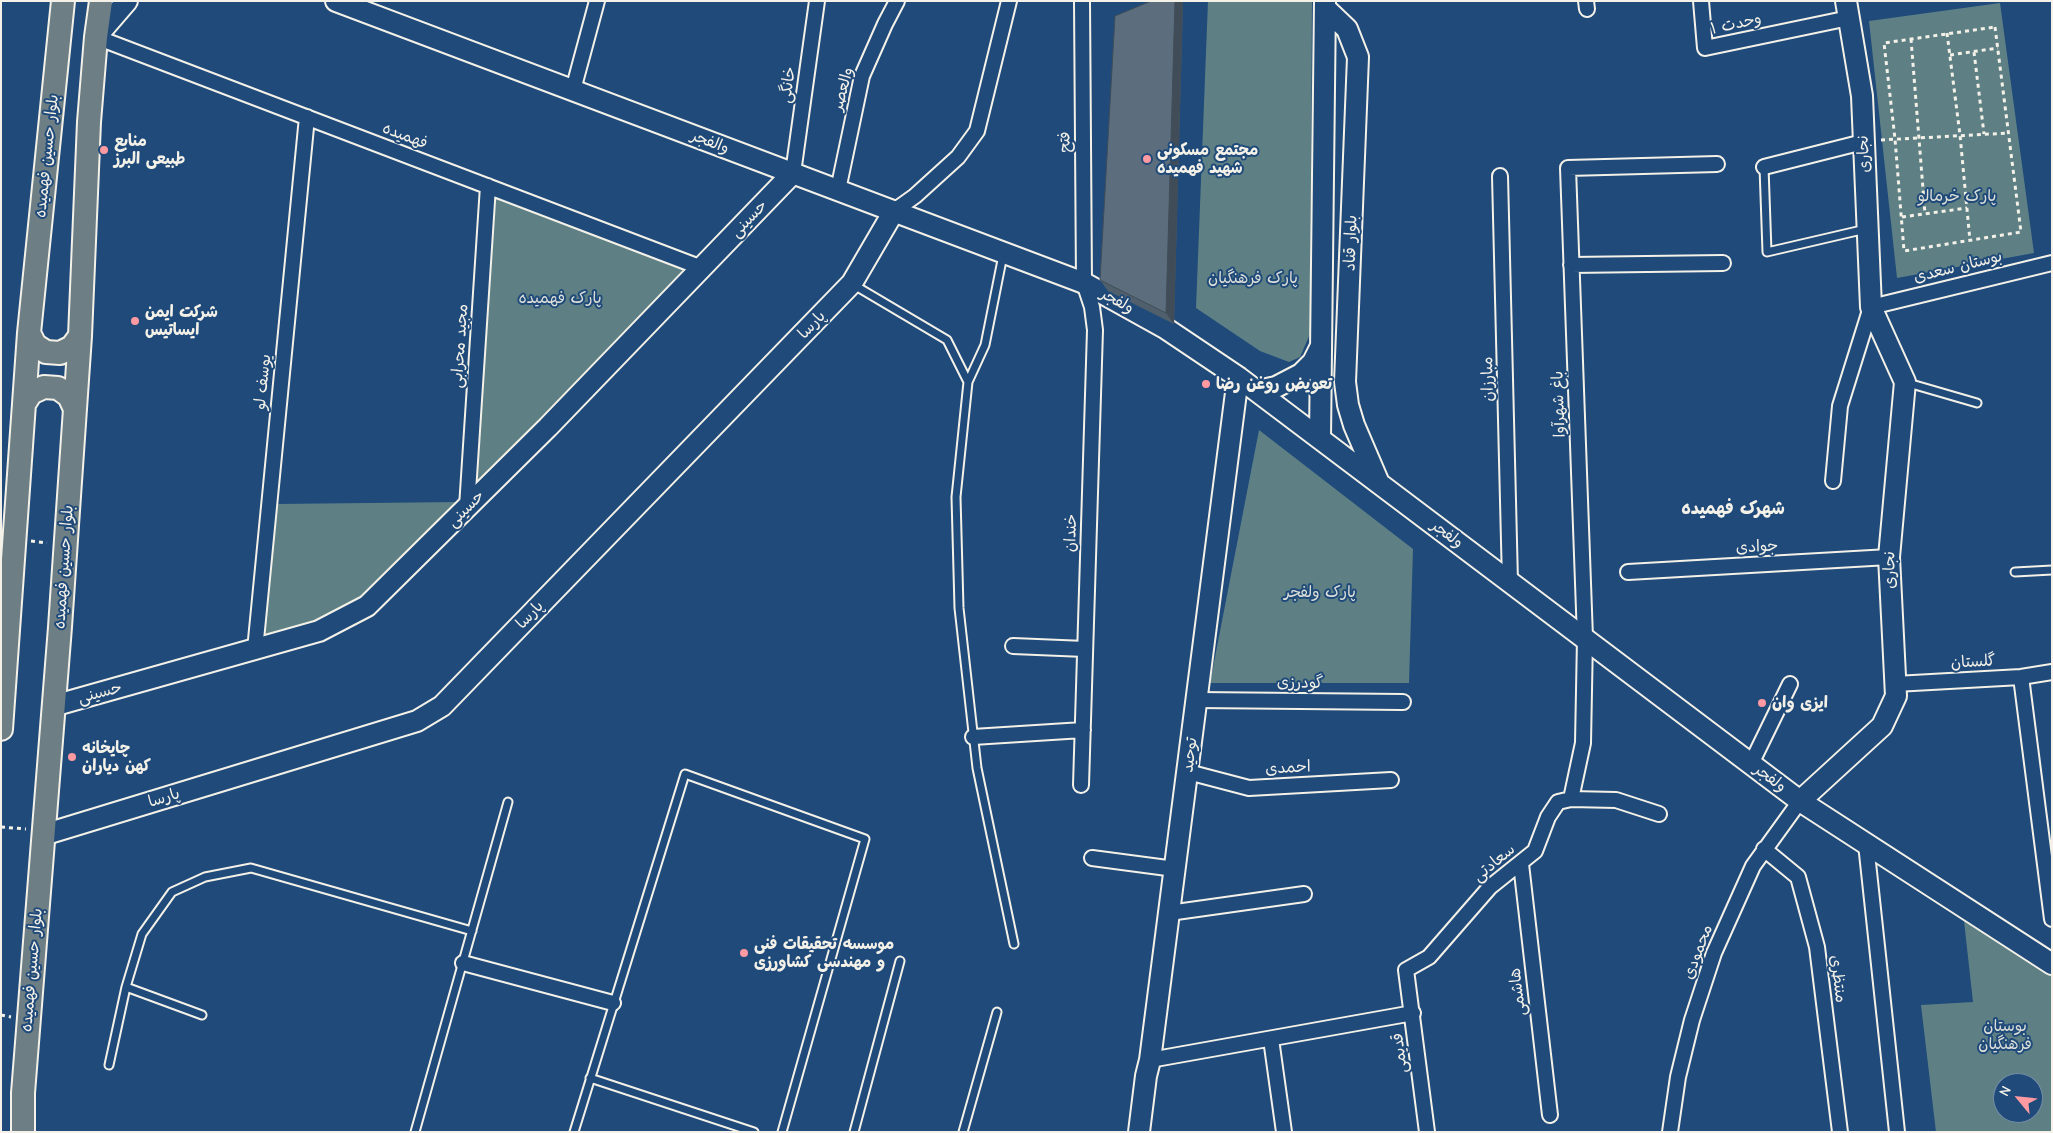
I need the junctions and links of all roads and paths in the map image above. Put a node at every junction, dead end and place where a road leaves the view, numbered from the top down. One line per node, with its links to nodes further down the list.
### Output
1 (63, 1): 47 (main road, بلوار حسین فهمیده)
2 (100, 1): 14 (main road, بلوار حسین فهمیده)
3 (127, 1): 14 (street)
4 (336, 1): 19 (street, والفجر)
5 (596, 1): 19 (street)
6 (817, 1): 29 (street, خانگی)
7 (897, 1): 32 (street, والعصر)
8 (1009, 1): 34 (street)
9 (1701, 1): 12 (street, وحدت ۱)
10 (1086, 3): 45 (street, فتح)
11 (1325, 5): 49 (street, بلوار قناد); 59 (street, بلوار قناد)
12 (1848, 9): 26 (street, نجاری)
13 (1946, 33): 15 (path); 16 (path); 18 (path)
14 (96, 37): 20 (street, فهمیده); 48 (main road, بلوار حسین فهمیده)
15 (1911, 39): 24 (path); 25 (path)
16 (1998, 48): 17 (path); 21 (path)
17 (1974, 52): 18 (path); 22 (path)
18 (1950, 55): 23 (path)
19 (573, 90): 29 (street, والفجر)
20 (307, 117): 31 (street, فهمیده); 71 (street, یوسف لو)
21 (2008, 133): 22 (path); 38 (path)
22 (1984, 134): 23 (path)
23 (1960, 135): 24 (path); 33 (path)
24 (1919, 138): 25 (path); 35 (path)
25 (1895, 139): 36 (path)
26 (1863, 142): 28 (street); 37 (street, نجاری)
27 (1717, 164): 42 (street, باغ شهرآوا)
28 (1764, 167): 37 (lane)
29 (793, 173): 32 (street, والفجر); 43 (street, حسینی)
30 (1500, 176): 67 (street, مبارزان)
31 (488, 186): 43 (street, فهمیده); 60 (street, مجید محرابی)
32 (838, 190): 34 (street, والفجر)
33 (1968, 208): 35 (path); 38 (path)
34 (894, 211): 39 (street, والفجر); 44 (street, پارسا)
35 (1926, 214): 36 (path)
36 (1902, 217): 38 (path)
37 (1869, 228): 46 (street, نجاری)
38 (1970, 241)
39 (1004, 252): 45 (street, والفجر); 51 (lane)
40 (1723, 263): 42 (street)
41 (2052, 263): 46 (street, بوستان سعدی)
42 (1571, 265): 68 (street, باغ شهرآوا)
43 (702, 268): 60 (street, حسینی)
44 (852, 283): 51 (lane); 91 (street, پارسا)
45 (1084, 283): 50 (street, ولفجر); 70 (street, خندان)
46 (1871, 307): 52 (street, نجاری); 58 (street, نجاری)
47 (29, 333): 48 (main road); 55 (main road, بلوار حسین فهمیده)
48 (80, 336): 56 (main road, بلوار حسین فهمیده)
49 (1321, 346): 53 (street); 57 (street, بلوار قناد)
50 (1238, 377): 53 (street, ولفجر); 76 (street, توحید)
51 (968, 382): 81 (lane)
52 (1905, 382): 54 (lane); 63 (street, نجاری)
53 (1257, 391): 57 (street, ولفجر)
54 (1977, 403)
55 (24, 404): 56 (main road); 61 (main road, بلوار حسین فهمیده)
56 (75, 409): 62 (main road, بلوار حسین فهمیده)
57 (1320, 438): 59 (street, ولفجر)
58 (1833, 481)
59 (1379, 483): 67 (street, ولفجر)
60 (467, 507): 71 (street, حسینی)
61 (14, 539): 62 (path); 79 (main road, بلوار حسین فهمیده)
62 (66, 545): 78 (main road, بلوار حسین فهمیده)
63 (1888, 557): 65 (street, جوادی); 75 (street, نجاری)
64 (2052, 570): 66 (lane)
65 (1628, 572)
66 (2015, 572)
67 (1510, 582): 68 (street, ولفجر)
68 (1585, 638): 82 (street, ولفجر); 86 (street, باغ شهرآوا)
69 (1013, 646): 70 (street)
70 (1084, 649): 80 (street, خندان)
71 (255, 650): 78 (street, حسینی)
72 (2052, 672): 73 (street, گلستان)
73 (2022, 678): 75 (street, گلستان); 99 (street)
74 (1790, 684): 82 (street)
75 (1895, 684): 87 (street, نجاری)
76 (1197, 700): 77 (street, گودرزی); 83 (street, توحید)
77 (1403, 702)
78 (54, 706): 91 (main road, بلوار حسین فهمیده)
79 (1, 729)
80 (1083, 730): 81 (street); 85 (street, خندان)
81 (973, 737): 101 (lane)
82 (1751, 764): 87 (street, ولفجر)
83 (1188, 772): 84 (street, احمدی); 96 (street, توحید)
84 (1391, 780)
85 (1081, 785)
86 (1571, 799): 89 (street); 95 (street, سعادتی)
87 (1800, 801): 92 (street, ولفجر); 93 (street, محمودی)
88 (508, 802): 100 (lane)
89 (1659, 814)
90 (1, 827): 91 (path)
91 (43, 832): 116 (main road, بلوار حسین فهمیده)
92 (1866, 844): 104 (street, ولفجر); 128 (street)
93 (1764, 849): 126 (street, محمودی); 127 (street, منتظری)
94 (1092, 858): 96 (street)
95 (1521, 864): 105 (street, سعادتی); 115 (street, هاشمی)
96 (1175, 869): 98 (street, توحید)
97 (1304, 894): 98 (street)
98 (1169, 913): 112 (street, توحید)
99 (2052, 920)
100 (472, 931): 103 (lane); 106 (lane)
101 (1014, 944)
102 (900, 961): 121 (lane)
103 (463, 963): 107 (street); 117 (lane)
104 (2052, 964)
105 (1406, 970): 109 (street, قدیمی)
106 (126, 987): 110 (lane); 113 (lane)
107 (613, 1003): 114 (lane); 120 (lane)
108 (997, 1012): 122 (lane)
109 (1413, 1013): 111 (street); 125 (street, قدیمی)
110 (202, 1015)
111 (1271, 1039): 112 (street); 124 (street)
112 (1150, 1060): 123 (street, توحید)
113 (109, 1065)
114 (590, 1078): 118 (lane); 119 (lane)
115 (1550, 1115)
116 (23, 1132)
117 (415, 1132)
118 (574, 1132)
119 (754, 1132)
120 (782, 1132)
121 (854, 1132)
122 (962, 1132)
123 (1139, 1132)
124 (1284, 1132)
125 (1427, 1132)
126 (1670, 1132)
127 (1840, 1132)
128 (1897, 1132)

